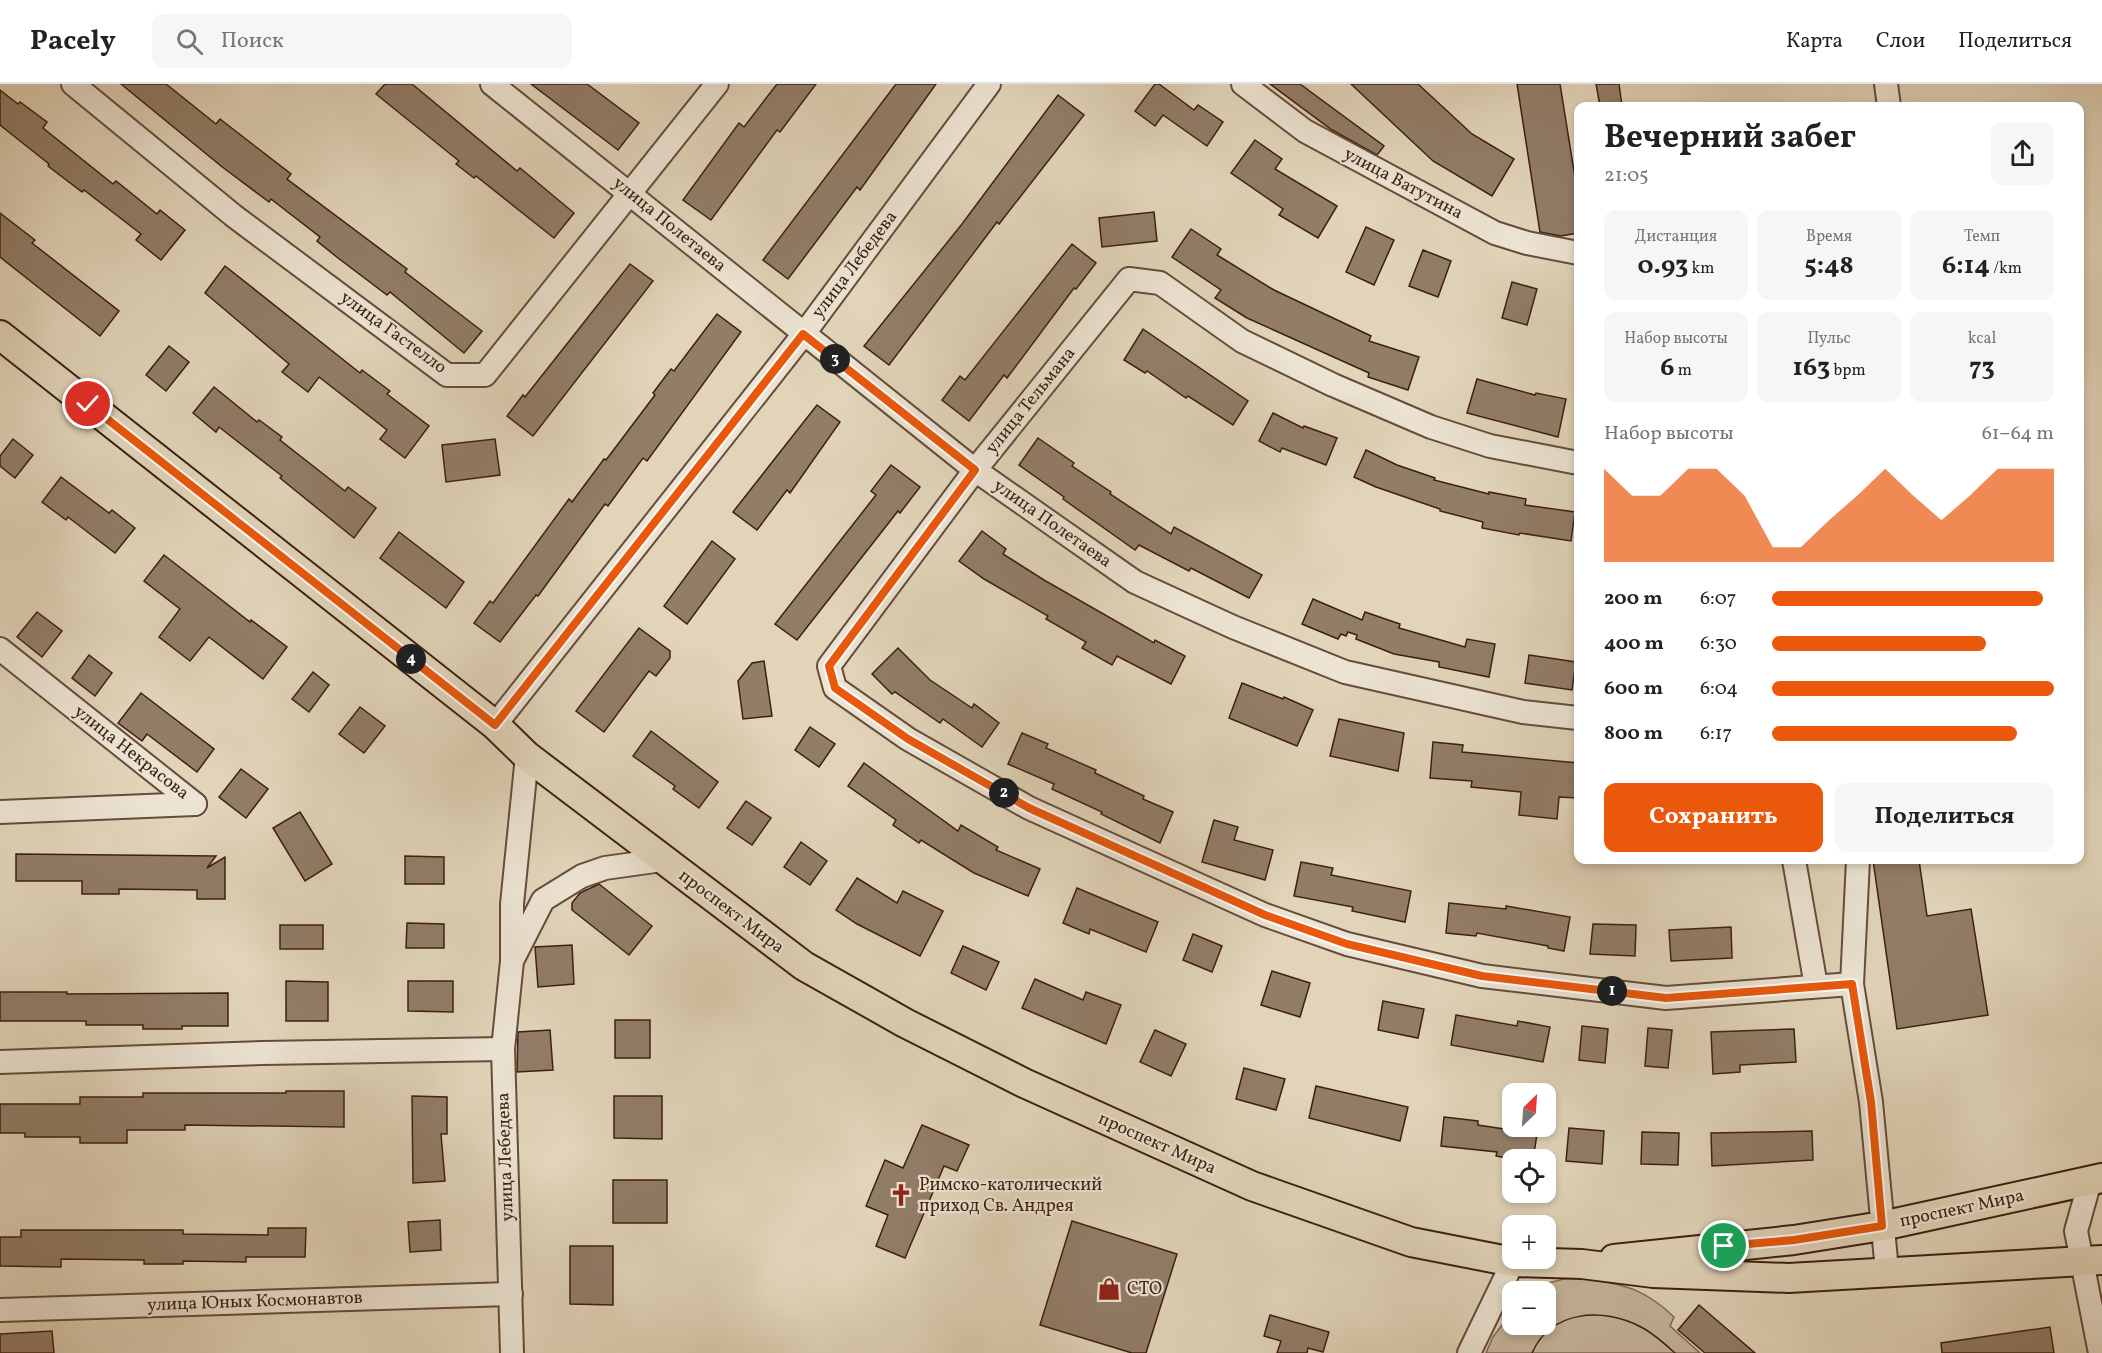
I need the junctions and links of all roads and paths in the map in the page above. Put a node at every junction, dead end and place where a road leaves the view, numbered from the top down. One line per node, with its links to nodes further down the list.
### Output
1 (73, 84): 8 (street, улица Гастелло)
2 (492, 84): 8 (street, улица Полетаева)
3 (717, 84): 8 (street, улица Гастелло)
4 (989, 84): 10 (street, улица Лебедева)
5 (1243, 84): 9 (street, улица Ватутина)
6 (1886, 84): 7 (street)
7 (1888, 102)
8 (630, 193): 10 (street, улица Полетаева)
9 (1574, 252)
10 (803, 334): 13 (street, улица Полетаева); 16 (street, улица Лебедева)
11 (0, 335): 16 (main road, проспект Мира)
12 (1574, 462): 13 (street, улица Тельмана)
13 (975, 470): 15 (street, улица Полетаева); 24 (street, улица Тельмана)
14 (0, 649): 18 (street, улица Некрасова)
15 (1574, 718)
16 (495, 725): 17 (main road, проспект Мира)
17 (527, 756): 19 (main road, проспект Мира); 22 (street, улица Лебедева)
18 (0, 812)
19 (662, 860): 22 (street, улица Лебедева); 29 (main road, проспект Мира)
20 (1795, 864): 24 (street)
21 (1858, 864): 23 (street)
22 (512, 961): 25 (street, улица Лебедева)
23 (1852, 984): 24 (street, улица Тельмана); 28 (street)
24 (1816, 986)
25 (503, 1049): 26 (street); 35 (street, улица Лебедева)
26 (0, 1062)
27 (2096, 1180): 28 (main road, проспект Мира); 30 (street, проспект Мира)
28 (1882, 1226): 32 (main road, проспект Мира); 34 (street)
29 (1502, 1260)
30 (2092, 1260): 34 (main road, проспект Мира); 39 (street)
31 (1556, 1263): 32 (main road, проспект Мира)
32 (1582, 1264): 34 (main road, проспект Мира)
33 (1510, 1269): 38 (street)
34 (1887, 1271)
35 (511, 1294): 36 (street, улица Юных Космонавтов); 37 (street, улица Лебедева)
36 (0, 1310)
37 (512, 1353)
38 (1469, 1353)
39 (2100, 1353)

